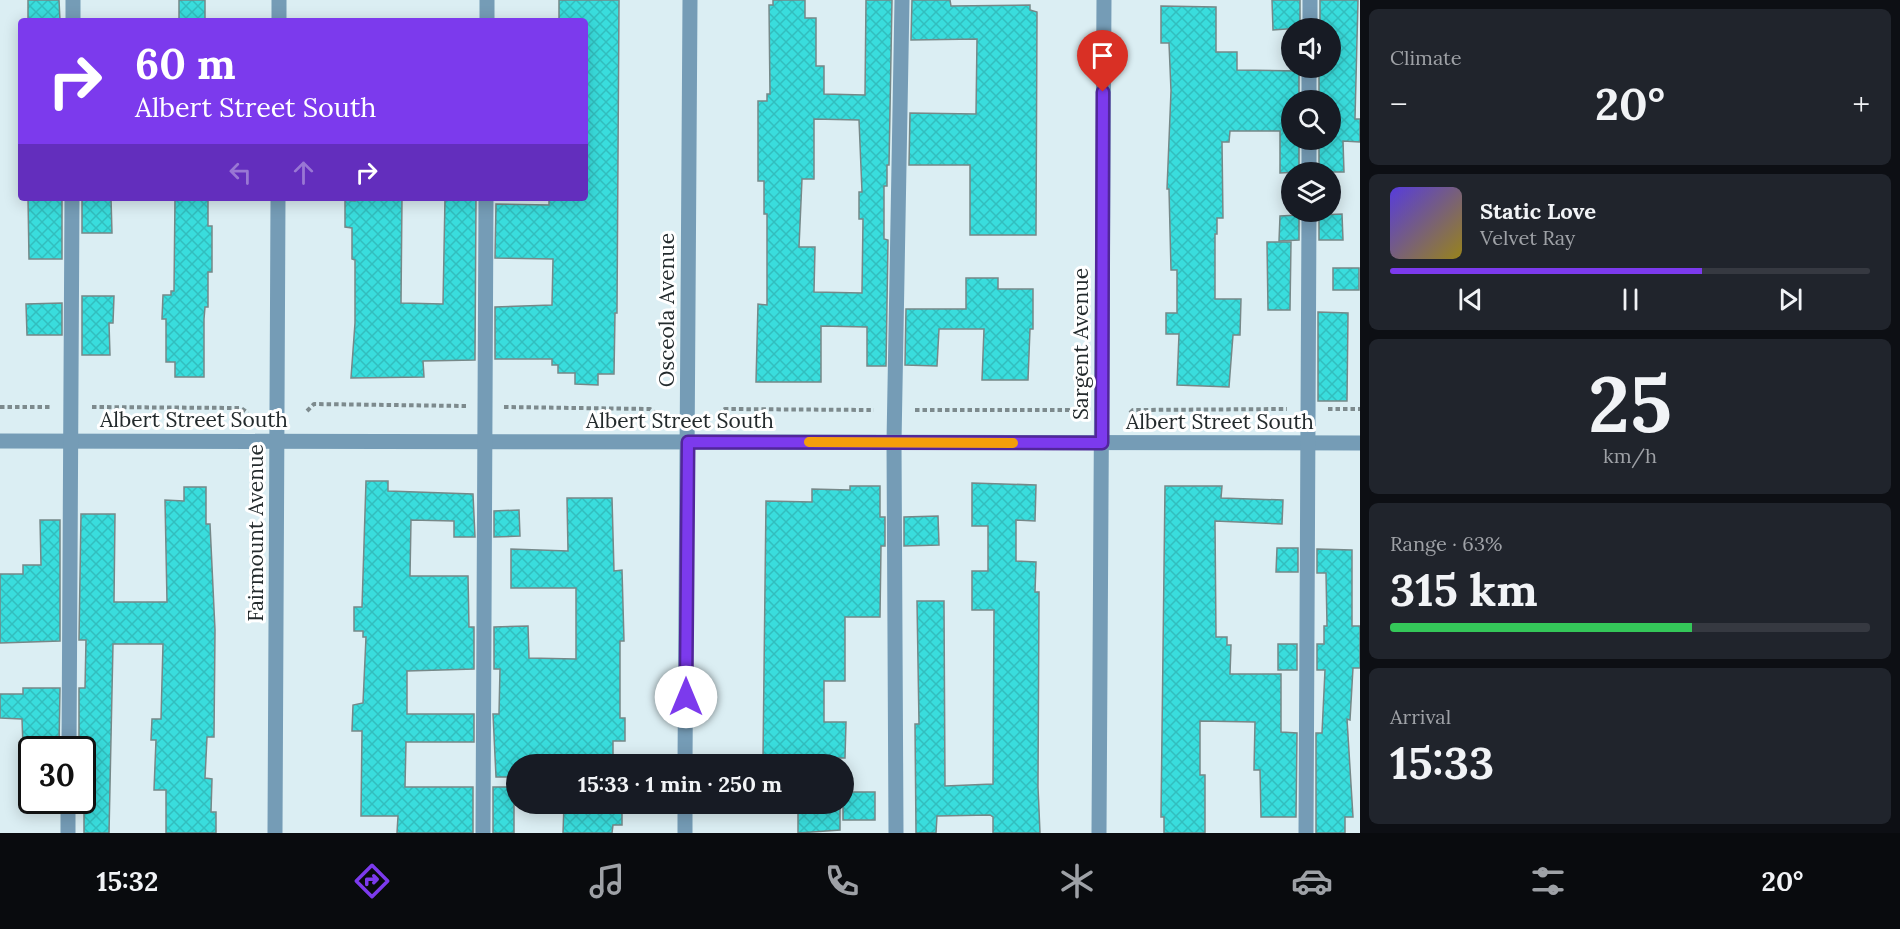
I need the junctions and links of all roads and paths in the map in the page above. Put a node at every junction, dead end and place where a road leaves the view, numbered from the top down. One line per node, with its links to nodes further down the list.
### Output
1 (73, 0): 8 (street)
2 (279, 0): 9 (street)
3 (487, 0): 10 (street)
4 (690, 0): 26 (street, Osceola Avenue)
5 (902, 0): 27 (street)
6 (1104, 0): 28 (street, Sargent Avenue)
7 (1310, 0): 11 (street)
8 (73, 18)
9 (279, 18)
10 (487, 18)
11 (1310, 18)
12 (72, 201): 17 (street)
13 (278, 201): 24 (street, Fairmount Avenue)
14 (486, 201): 25 (street)
15 (1309, 222): 18 (street)
16 (0, 407): 17 (path)
17 (71, 407): 20 (path); 23 (street)
18 (1308, 409): 19 (path); 21 (path); 29 (street)
19 (1360, 410)
20 (248, 414)
21 (1130, 414)
22 (0, 441): 23 (street, Albert Street South)
23 (70, 441): 24 (street, Albert Street South); 31 (street)
24 (277, 442): 25 (street, Albert Street South); 36 (street, Fairmount Avenue)
25 (485, 442): 26 (street, Albert Street South); 37 (street)
26 (688, 442): 27 (street, Albert Street South); 32 (street, Osceola Avenue)
27 (894, 442): 28 (street, Albert Street South); 39 (street)
28 (1102, 443): 29 (street, Albert Street South); 40 (street, Sargent Avenue)
29 (1306, 443): 30 (street, Albert Street South); 41 (street)
30 (1360, 443)
31 (69, 736)
32 (686, 754)
33 (68, 814): 35 (street)
34 (685, 814): 38 (street)
35 (68, 833)
36 (275, 833)
37 (483, 833)
38 (685, 833)
39 (896, 833)
40 (1099, 833)
41 (1306, 833)

